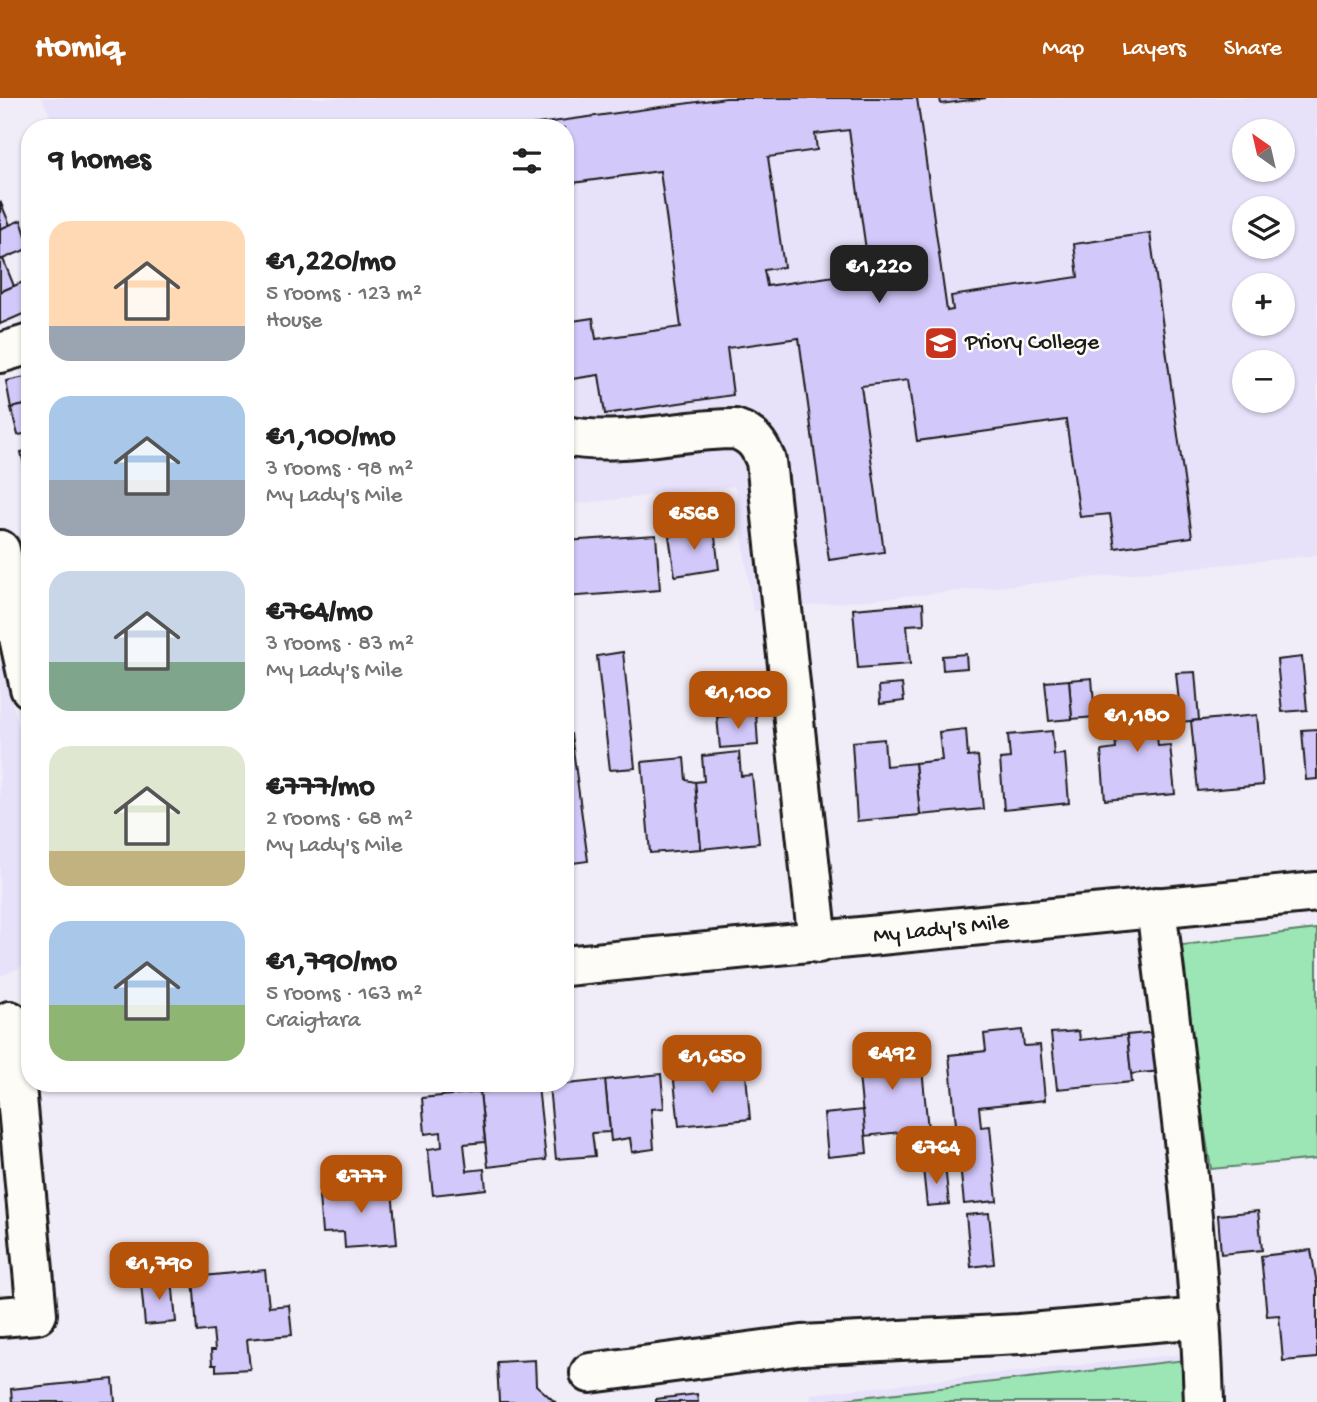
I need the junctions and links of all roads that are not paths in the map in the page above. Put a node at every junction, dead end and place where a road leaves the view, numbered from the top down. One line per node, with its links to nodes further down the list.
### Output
1 (21, 347): 2 (street)
2 (0, 354)
3 (574, 438): 8 (street)
4 (0, 550): 5 (street)
5 (21, 647)
6 (1317, 892): 7 (street, My Lady's Mile)
7 (1156, 907): 8 (street, My Lady's Mile); 12 (street)
8 (818, 943): 9 (street, My Lady's Mile)
9 (574, 965)
10 (13, 1020): 11 (street)
11 (0, 1317)
12 (1201, 1318): 13 (street); 14 (street)
13 (590, 1373)
14 (1204, 1402)

